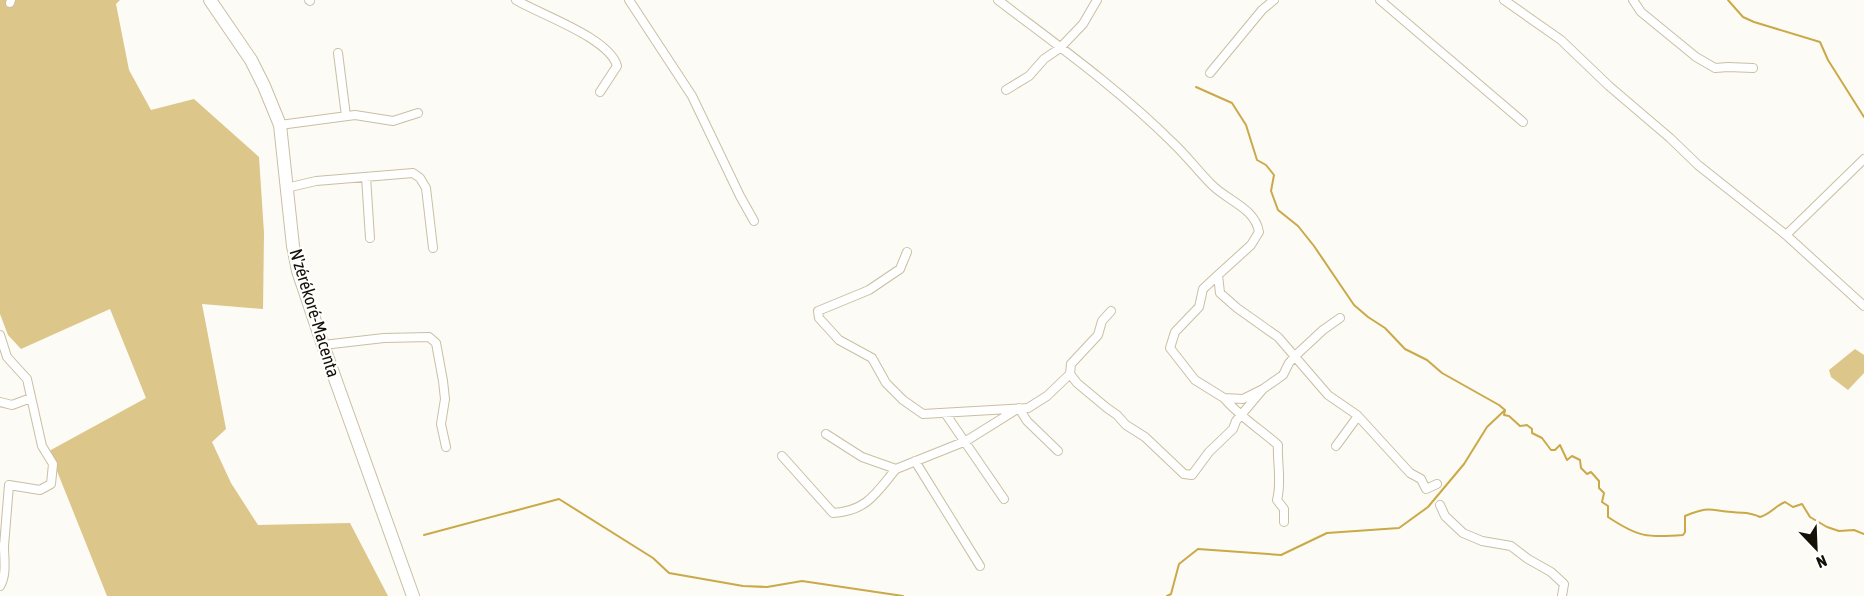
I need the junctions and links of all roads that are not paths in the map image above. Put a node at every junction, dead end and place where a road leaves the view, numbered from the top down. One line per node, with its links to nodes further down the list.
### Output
1 (210, 0): 19 (highway, N'zérékoré-Macenta)
2 (516, 0): 15 (street)
3 (629, 0): 23 (street)
4 (998, 0): 10 (street)
5 (1097, 0): 10 (street)
6 (1274, 0): 13 (street)
7 (1380, 0): 18 (street)
8 (1504, 0): 24 (street)
9 (1633, 0): 12 (street)
10 (1060, 48): 14 (street); 28 (street)
11 (338, 52): 17 (street)
12 (1753, 68)
13 (1210, 73)
14 (1006, 90)
15 (600, 92)
16 (418, 113): 17 (street)
17 (346, 116): 19 (street)
18 (1523, 122)
19 (280, 125): 22 (highway, N'zérékoré-Macenta)
20 (1864, 159): 24 (street)
21 (366, 177): 22 (street); 25 (street); 26 (street)
22 (286, 188): 33 (highway, N'zérékoré-Macenta)
23 (754, 221)
24 (1786, 235): 29 (street)
25 (370, 238)
26 (434, 248)
27 (907, 252): 41 (street)
28 (1218, 275): 34 (street); 38 (street)
29 (1864, 306)
30 (1111, 311): 35 (street)
31 (1340, 318): 34 (street)
32 (0, 335): 37 (street)
33 (323, 345): 47 (street); 59 (highway, N'zérékoré-Macenta)
34 (1295, 357): 36 (street); 43 (street)
35 (1070, 374): 40 (street); 42 (street)
36 (1263, 389): 38 (street); 42 (street)
37 (31, 398): 39 (street); 56 (street)
38 (1224, 398): 42 (street)
39 (0, 402)
40 (1019, 408): 41 (street); 45 (street); 48 (street)
41 (945, 413): 45 (street)
42 (1240, 416): 55 (street)
43 (1358, 416): 46 (street); 52 (street)
44 (826, 434): 51 (street)
45 (966, 441): 50 (street); 53 (street)
46 (1336, 446)
47 (446, 447)
48 (1058, 450)
49 (782, 456): 51 (street)
50 (915, 461): 51 (street); 57 (street)
51 (896, 469)
52 (1437, 484)
53 (1004, 499)
54 (1440, 505): 60 (street)
55 (1284, 522)
56 (2, 547): 58 (street)
57 (980, 566)
58 (0, 586)
59 (413, 596)
60 (1562, 596)

